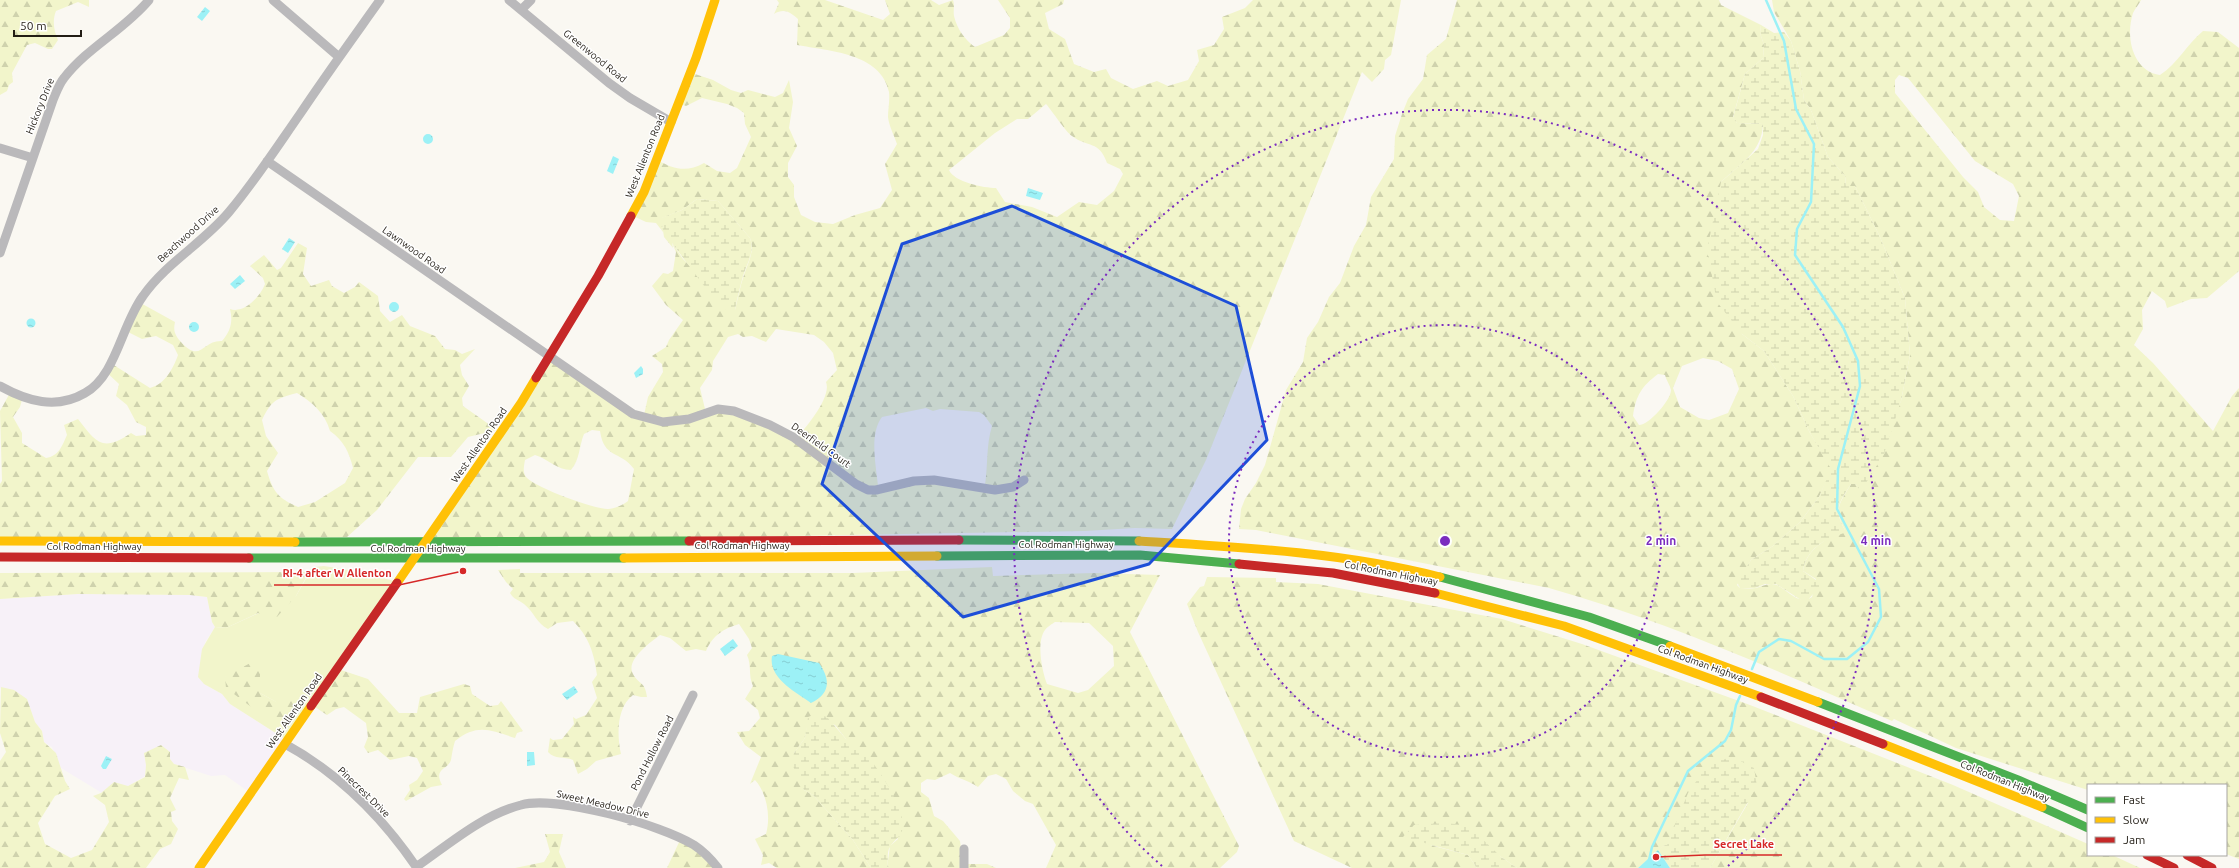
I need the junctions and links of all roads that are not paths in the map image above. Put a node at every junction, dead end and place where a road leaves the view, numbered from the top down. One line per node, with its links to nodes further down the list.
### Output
1 (149, 0): 11 (street, Hickory Drive)
2 (273, 0): 8 (street)
3 (380, 0): 8 (street, Beachwood Drive)
4 (509, 0): 7 (street, Greenwood Road)
5 (531, 0): 7 (street)
6 (715, 0): 9 (main road, West Allenton Road)
7 (521, 10): 9 (street, Greenwood Road)
8 (339, 57): 12 (street, Beachwood Drive)
9 (671, 122): 14 (main road, West Allenton Road)
10 (0, 148): 11 (street)
11 (33, 158): 13 (street, Hickory Drive)
12 (267, 161): 14 (street, Lawnwood Road); 15 (street, Beachwood Drive)
13 (0, 253)
14 (549, 358): 16 (street, Deerfield Court); 18 (main road, West Allenton Road)
15 (0, 386)
16 (1024, 480)
17 (0, 541): 18 (main road, Col Rodman Highway)
18 (424, 542): 20 (main road, West Allenton Road); 23 (main road, Col Rodman Highway)
19 (0, 557): 20 (main road, Col Rodman Highway)
20 (413, 559): 22 (main road, West Allenton Road); 25 (main road, Col Rodman Highway)
21 (693, 695): 24 (street, Pond Hollow Road)
22 (285, 744): 29 (street, Pinecrest Drive); 30 (main road, West Allenton Road)
23 (2087, 810)
24 (630, 821): 29 (street, Sweet Meadow Drive); 31 (street, Sweet Meadow Drive)
25 (2087, 828)
26 (964, 849): 32 (street)
27 (2149, 856): 33 (main road)
28 (2189, 856): 34 (main road)
29 (417, 867)
30 (199, 868)
31 (718, 868)
32 (964, 868)
33 (2174, 868)
34 (2212, 868)

